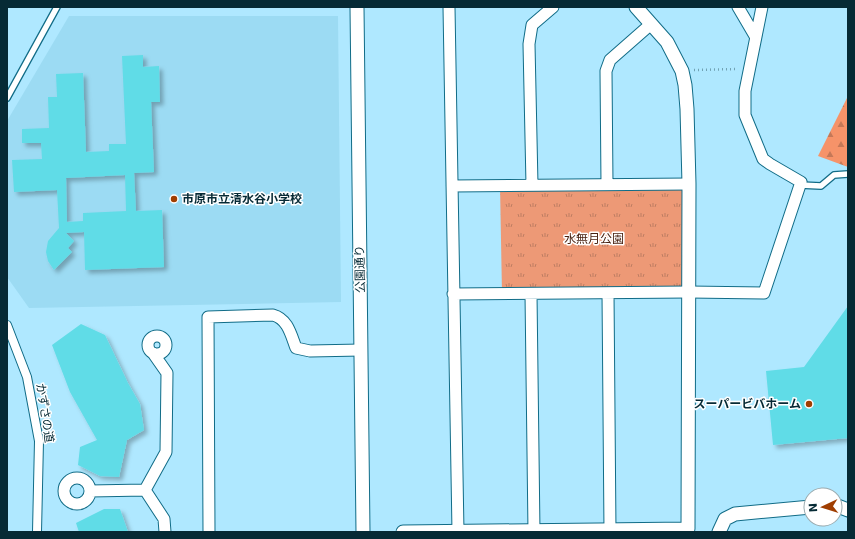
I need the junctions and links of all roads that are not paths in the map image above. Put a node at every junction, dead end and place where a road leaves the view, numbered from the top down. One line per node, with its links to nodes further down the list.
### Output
1 (57, 7): 10 (lane)
2 (357, 7): 22 (street, 公園通り)
3 (450, 7): 16 (street)
4 (553, 7): 14 (street)
5 (636, 7): 8 (street)
6 (738, 7): 9 (street)
7 (762, 7): 9 (street)
8 (651, 24): 12 (street); 13 (street)
9 (755, 36): 15 (street)
10 (7, 98)
11 (848, 174): 15 (lane)
12 (607, 184): 13 (street); 14 (street)
13 (689, 184): 17 (street)
14 (532, 185): 16 (street)
15 (800, 185): 17 (street)
16 (452, 186): 19 (street)
17 (689, 292): 18 (street); 29 (street)
18 (608, 293): 20 (street); 28 (street)
19 (453, 294): 20 (street); 35 (street)
20 (531, 294): 27 (street)
21 (7, 326): 30 (street, かずさの道)
22 (361, 350): 32 (street); 33 (street, 公園通り)
23 (153, 353): 24 (street)
24 (145, 490): 25 (street); 31 (street)
25 (90, 491)
26 (803, 508): 36 (street)
27 (534, 531): 28 (street); 35 (street)
28 (610, 531): 29 (street)
29 (688, 531)
30 (37, 532)
31 (165, 532)
32 (209, 532)
33 (363, 532)
34 (403, 532): 35 (street)
35 (458, 532)
36 (719, 532)

